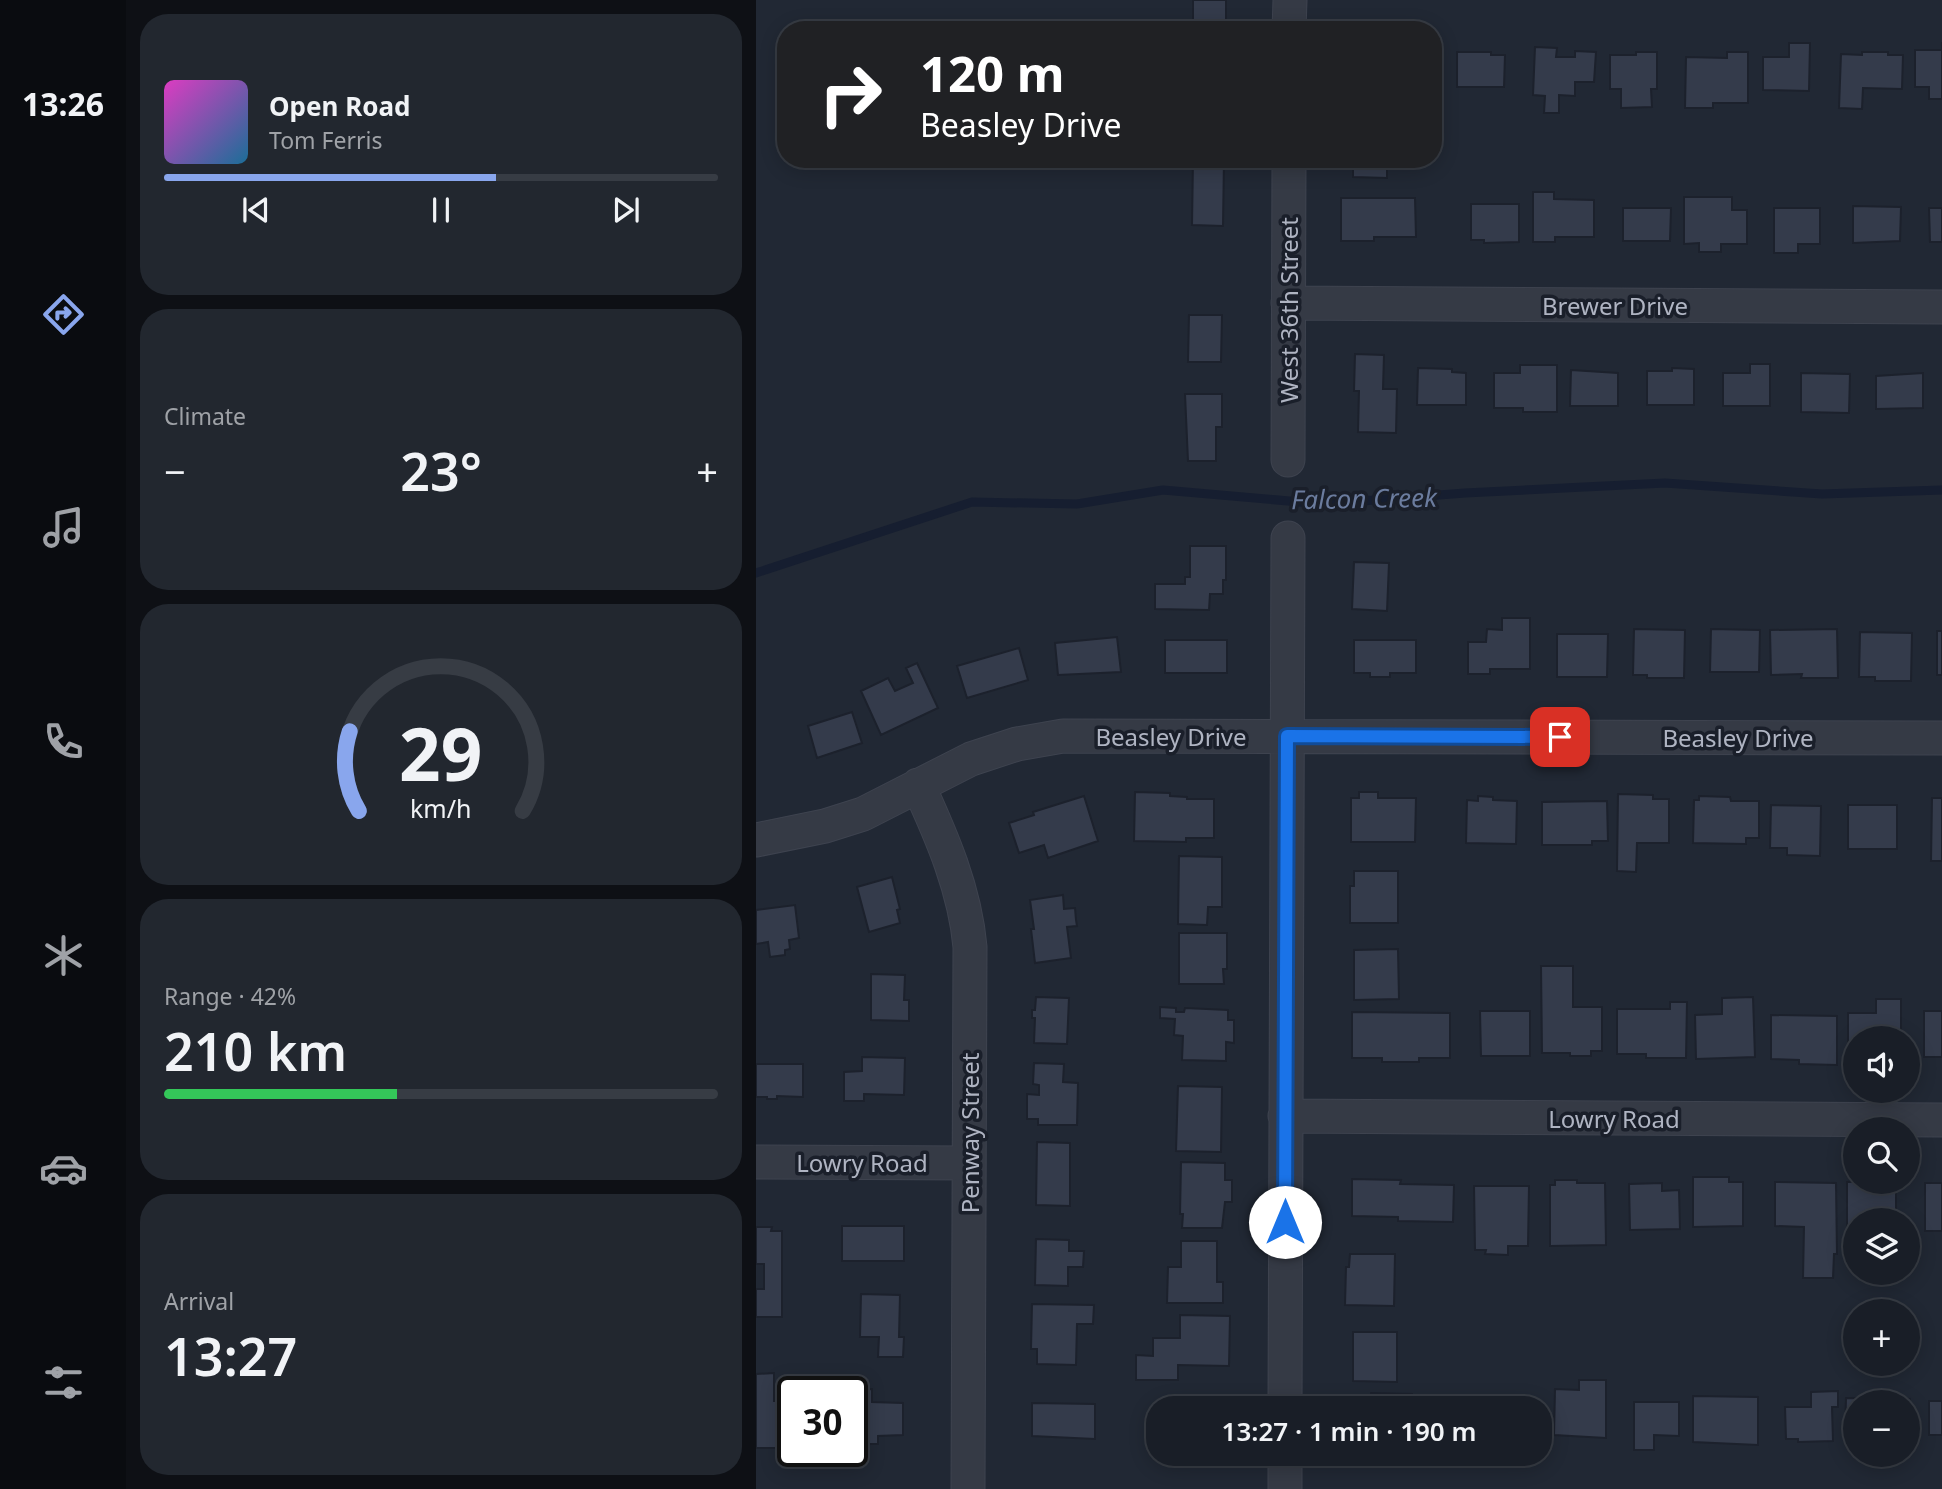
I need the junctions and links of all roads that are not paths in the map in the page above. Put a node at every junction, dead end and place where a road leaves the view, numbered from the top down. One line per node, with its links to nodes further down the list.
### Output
1 (1290, 0): 2 (street)
2 (1289, 21)
3 (1289, 168): 4 (street, West 36th Street)
4 (1288, 303): 5 (street, Brewer Drive); 6 (street, West 36th Street)
5 (1942, 307)
6 (1288, 460)
7 (1288, 538): 8 (street)
8 (1287, 736): 9 (street, Beasley Drive); 10 (street, Beasley Drive); 12 (street)
9 (1942, 738)
10 (918, 785): 11 (street, Beasley Drive); 15 (street, Penway Street)
11 (756, 840)
12 (1285, 1116): 13 (street, Lowry Road); 16 (street)
13 (1942, 1120)
14 (756, 1162): 15 (street, Lowry Road)
15 (969, 1163): 18 (street, Penway Street)
16 (1285, 1396)
17 (1285, 1466): 19 (street)
18 (968, 1489)
19 (1285, 1489)

